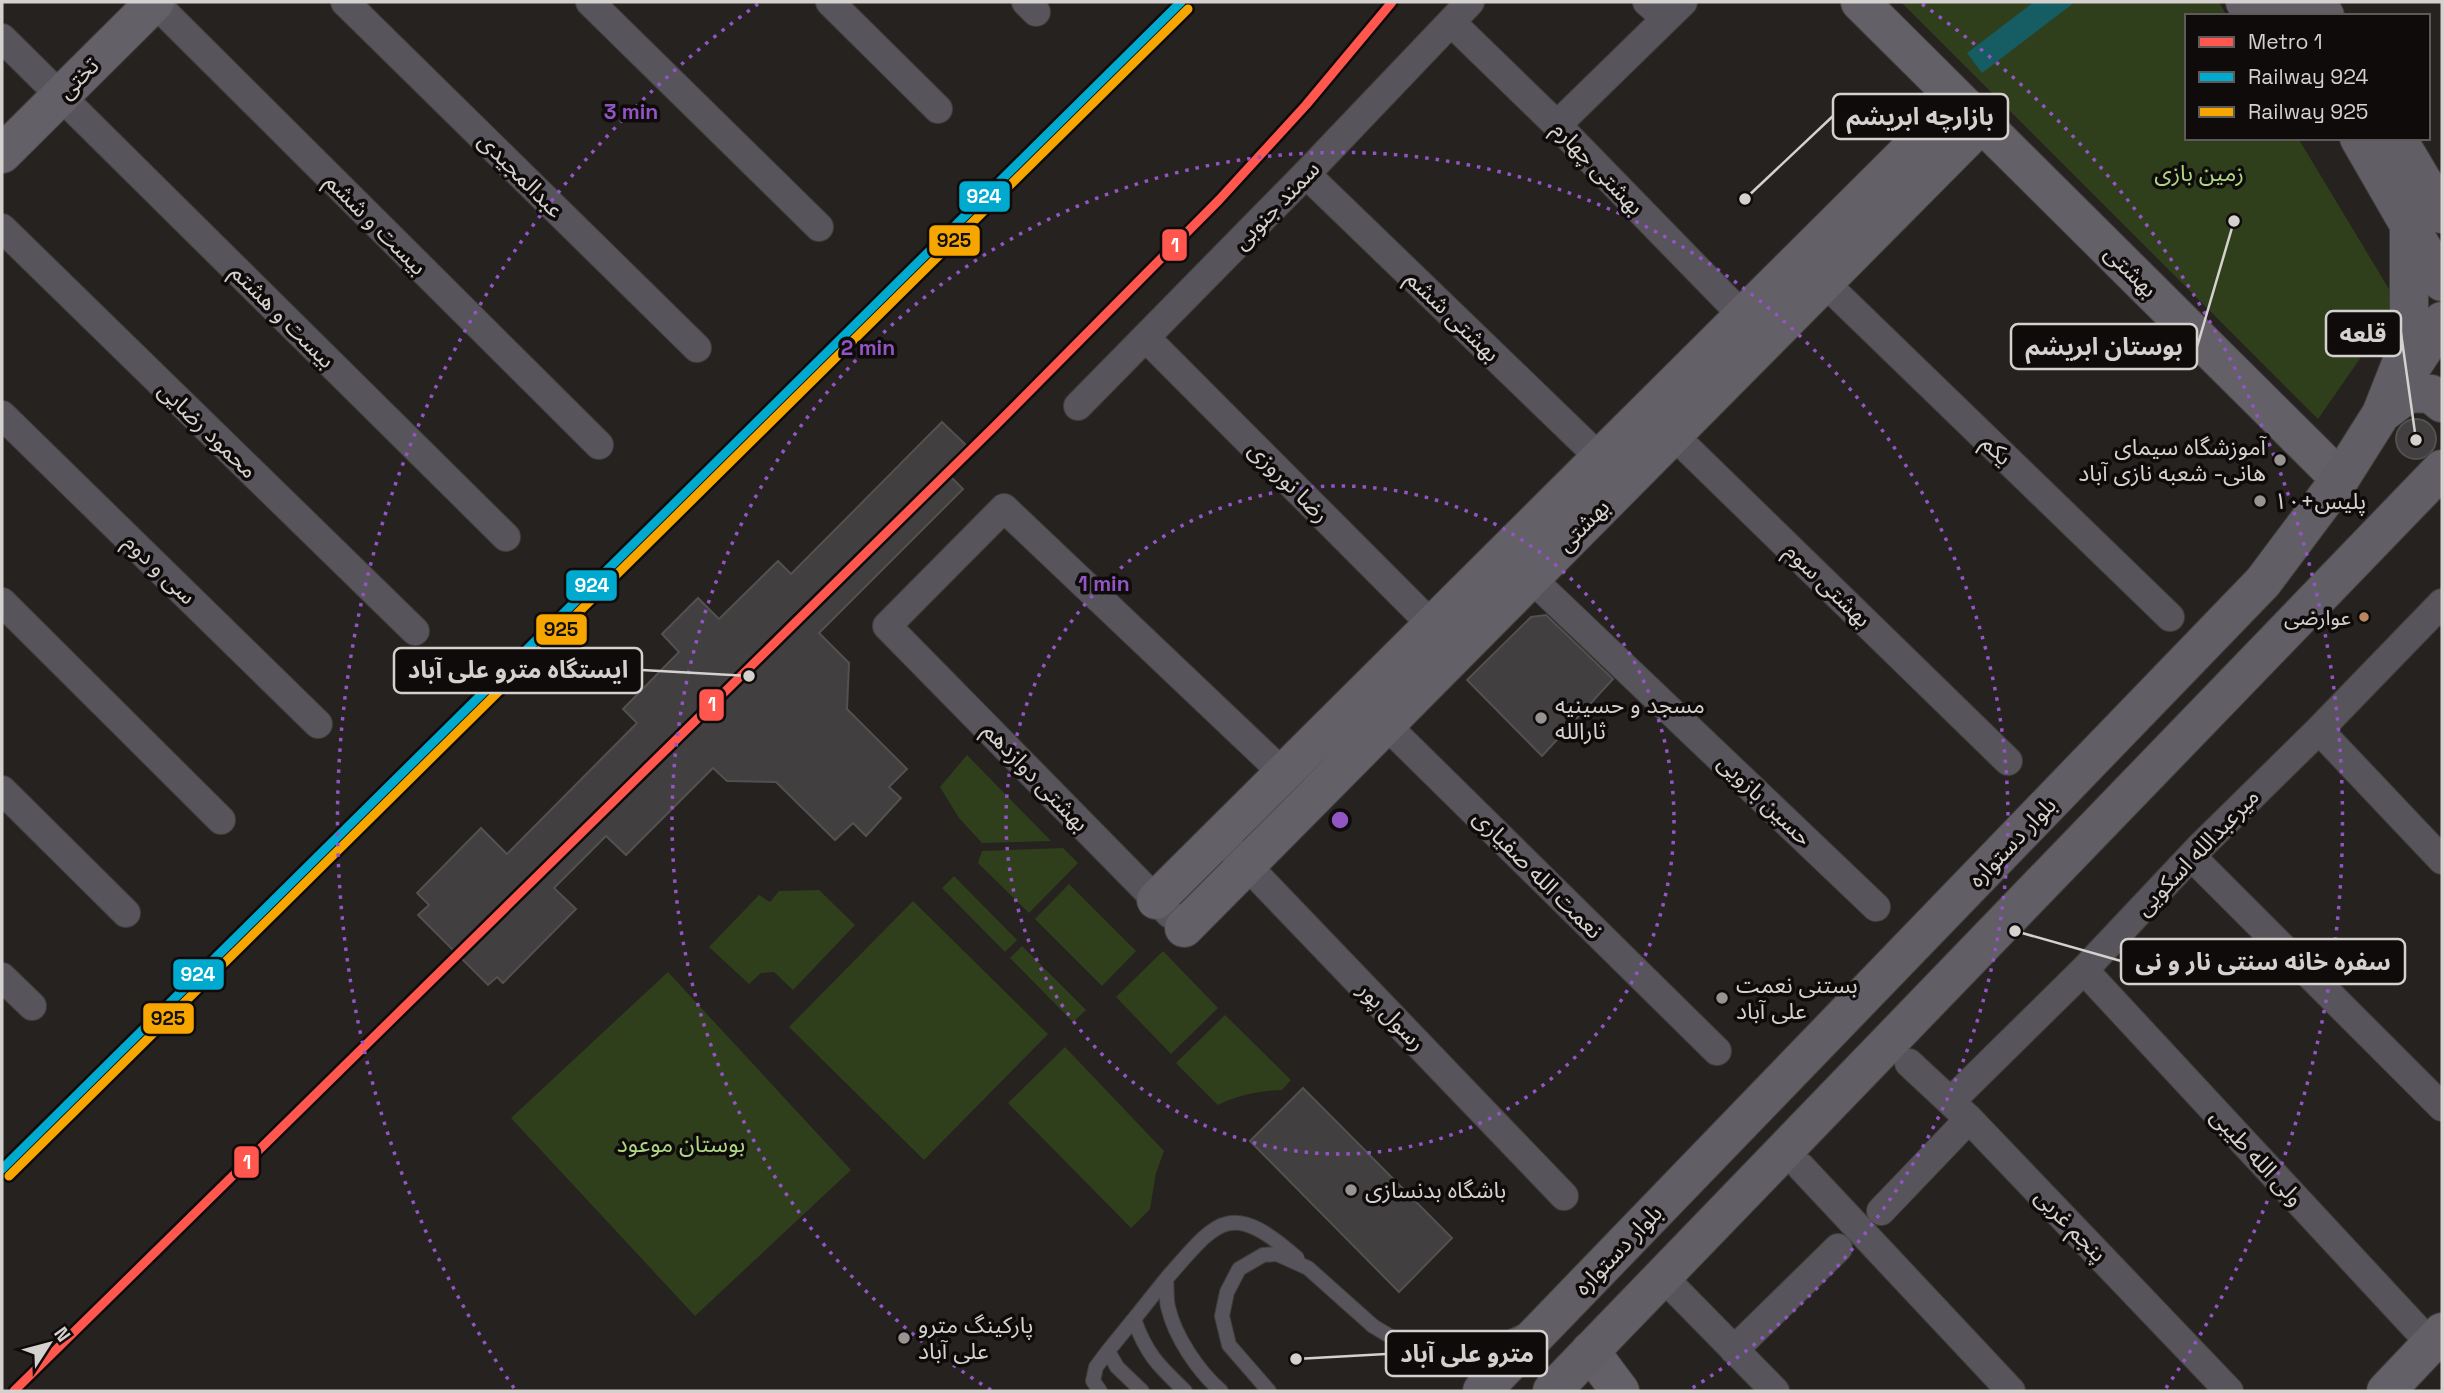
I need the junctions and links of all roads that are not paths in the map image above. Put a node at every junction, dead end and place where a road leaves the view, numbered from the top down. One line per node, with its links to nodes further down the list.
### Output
1 (154, 2): 10 (street, تختی); 32 (street, بیست و ششم)
2 (345, 2): 26 (street, عبدالمجیدی)
3 (590, 2): 19 (street)
4 (830, 2): 11 (street)
5 (1470, 2): 8 (street, سمند جنوبی)
6 (1860, 2): 12 (street, بهشتی)
7 (1666, 7): 13 (street)
8 (1451, 23): 13 (street, بهشتی چهارم); 17 (street, سمند جنوبی)
9 (2, 38): 10 (street, بیست و هشتم)
10 (61, 96): 16 (street, تختی); 36 (street, بیست و هشتم)
11 (938, 109)
12 (1970, 112): 21 (street, بهشتی); 23 (street); 35 (street, بهشتی)
13 (1557, 125): 23 (street, بهشتی چهارم)
14 (2361, 140): 18 (main road)
15 (2398, 140): 18 (main road)
16 (2, 154)
17 (1306, 174): 25 (street, سمند جنوبی); 33 (street, بهشتی ششم)
18 (2434, 215): 22 (main road); 29 (main road, بلوار دستواره)
19 (819, 227)
20 (2, 228): 42 (street, محمود رضایی)
21 (1824, 282): 31 (street, بهشتی); 40 (street, یکم)
22 (2442, 282)
23 (1743, 316): 31 (street)
24 (2442, 321): 29 (main road)
25 (1146, 338): 28 (street, سمند جنوبی); 41 (street, رضا نوروزی)
26 (697, 348)
27 (2442, 403): 29 (main road)
28 (1078, 406)
29 (2381, 414): 35 (main road, بلوار دستواره)
30 (2, 415): 44 (street, سی و دوم)
31 (1660, 422): 33 (street); 37 (street, بهشتی); 47 (street, بهشتی سوم)
32 (598, 445)
33 (1600, 458): 41 (street)
34 (2442, 468): 71 (main road)
35 (2340, 479): 73 (main road, بلوار دستواره)
36 (506, 537)
37 (1531, 578): 45 (street, بهشتی); 56 (street, حسین بازویی)
38 (2, 603): 50 (street)
39 (2442, 603): 46 (street, میرعبدالله اسکویی)
40 (2170, 617)
41 (1432, 625): 43 (street)
42 (415, 631)
43 (1358, 699): 45 (street, نعمت الله صفیاری); 48 (street)
44 (317, 723)
45 (1386, 724): 54 (street, بهشتی); 62 (street, نعمت الله صفیاری)
46 (2319, 730): 52 (street, میرعبدالله اسکویی); 53 (street)
47 (2008, 761)
48 (1283, 773): 51 (street); 55 (street, بهشتی دوازدهم)
49 (2, 790): 57 (street)
50 (221, 820)
51 (1218, 837): 54 (street, رسول پور); 55 (street)
52 (2192, 856): 59 (street, میرعبدالله اسکویی); 64 (street)
53 (2442, 860)
54 (1247, 864): 58 (street, بهشتی); 67 (street, رسول پور)
55 (1156, 900): 58 (street, بهشتی دوازدهم)
56 (1876, 906)
57 (126, 913)
58 (1184, 928)
59 (2084, 970): 65 (street, میرعبدالله اسکویی); 75 (street, ولی الله طیبی)
60 (2, 977): 61 (street)
61 (32, 1006)
62 (1717, 1051)
63 (1909, 1063): 65 (street, پنجم غربی)
64 (2442, 1107)
65 (1960, 1110): 68 (street, میرعبدالله اسکویی); 91 (street, پنجم غربی)
66 (1801, 1167): 90 (street)
67 (1564, 1196)
68 (1881, 1211)
69 (1838, 1248): 76 (street)
70 (1308, 1268): 72 (lane); 73 (lane); 85 (lane)
71 (1662, 1276): 76 (street); 78 (main road)
72 (1166, 1279): 74 (lane); 84 (lane)
73 (1554, 1316): 86 (main road, بلوار دستواره)
74 (1134, 1320): 77 (lane); 83 (lane)
75 (2437, 1338): 92 (street)
76 (1734, 1350): 89 (street)
77 (1108, 1351): 79 (lane); 82 (lane)
78 (1590, 1351): 87 (main road); 88 (street)
79 (1096, 1367): 80 (lane); 81 (lane)
80 (1082, 1391)
81 (1100, 1391)
82 (1142, 1391)
83 (1185, 1391)
84 (1221, 1391)
85 (1269, 1391)
86 (1482, 1391)
87 (1552, 1391)
88 (1620, 1391)
89 (1774, 1391)
90 (2011, 1391)
91 (2229, 1391)
92 (2386, 1391)

